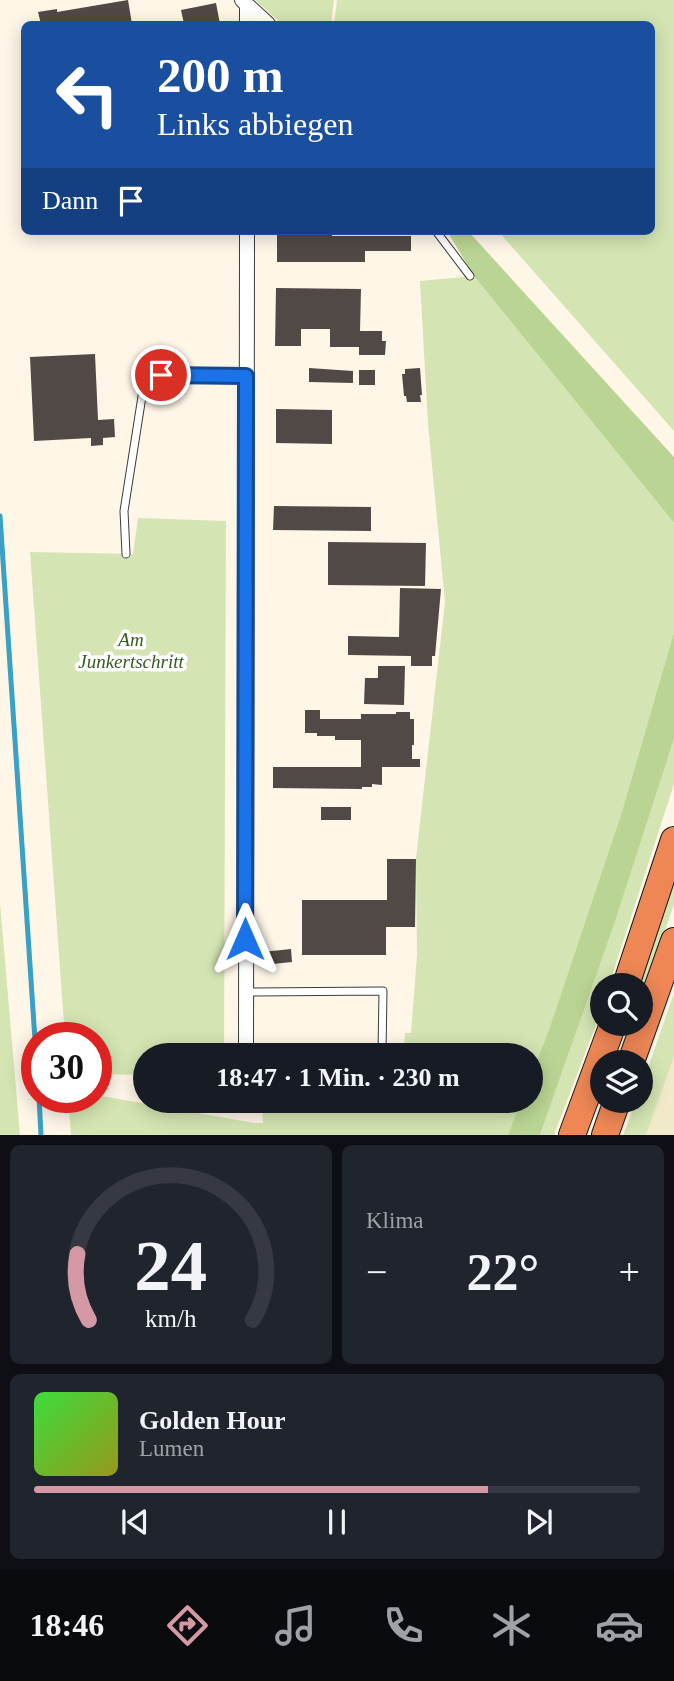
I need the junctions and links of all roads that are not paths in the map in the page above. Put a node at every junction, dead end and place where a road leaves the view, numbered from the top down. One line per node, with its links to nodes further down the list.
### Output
1 (244, 3): 2 (street); 3 (street)
2 (247, 21)
3 (265, 21)
4 (247, 235): 7 (street)
5 (439, 235): 6 (lane)
6 (470, 276)
7 (246, 376): 8 (lane); 12 (street)
8 (126, 554)
9 (674, 840): 11 (highway)
10 (674, 940): 16 (highway)
11 (630, 973)
12 (245, 992): 14 (street); 15 (lane)
13 (608, 1036): 18 (highway)
14 (246, 1043)
15 (382, 1043)
16 (635, 1050)
17 (613, 1113): 19 (highway)
18 (572, 1135)
19 (605, 1135)

